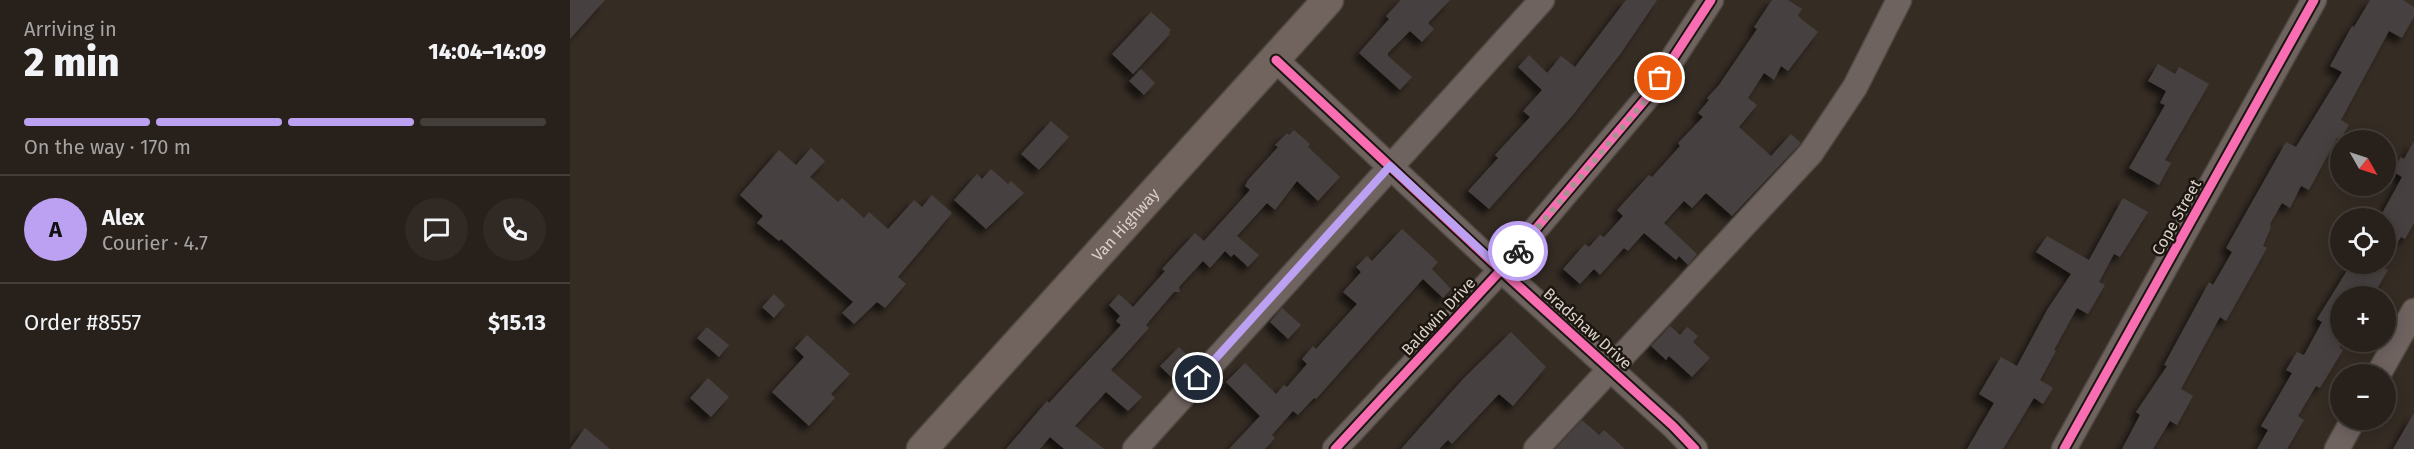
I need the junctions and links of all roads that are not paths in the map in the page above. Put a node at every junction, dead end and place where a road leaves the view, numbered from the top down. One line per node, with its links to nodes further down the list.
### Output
1 (1328, 0): 6 (main road, Van Highway)
2 (1542, 0): 7 (street)
3 (1711, 0): 8 (street, Baldwin Drive)
4 (1899, 0): 11 (street)
5 (2314, 0): 18 (street, Cope Street)
6 (1276, 60): 7 (street, Bradshaw Drive); 13 (main road, Van Highway)
7 (1390, 166): 8 (street, Bradshaw Drive); 14 (street)
8 (1502, 270): 11 (street, Bradshaw Drive); 15 (street, Baldwin Drive)
9 (2414, 311): 10 (street)
10 (2384, 364)
11 (1611, 369): 16 (street); 17 (street, Bradshaw Drive)
12 (2347, 430): 19 (street)
13 (922, 449)
14 (1135, 449)
15 (1335, 449)
16 (1536, 449)
17 (1695, 449)
18 (2064, 449)
19 (2337, 449)

